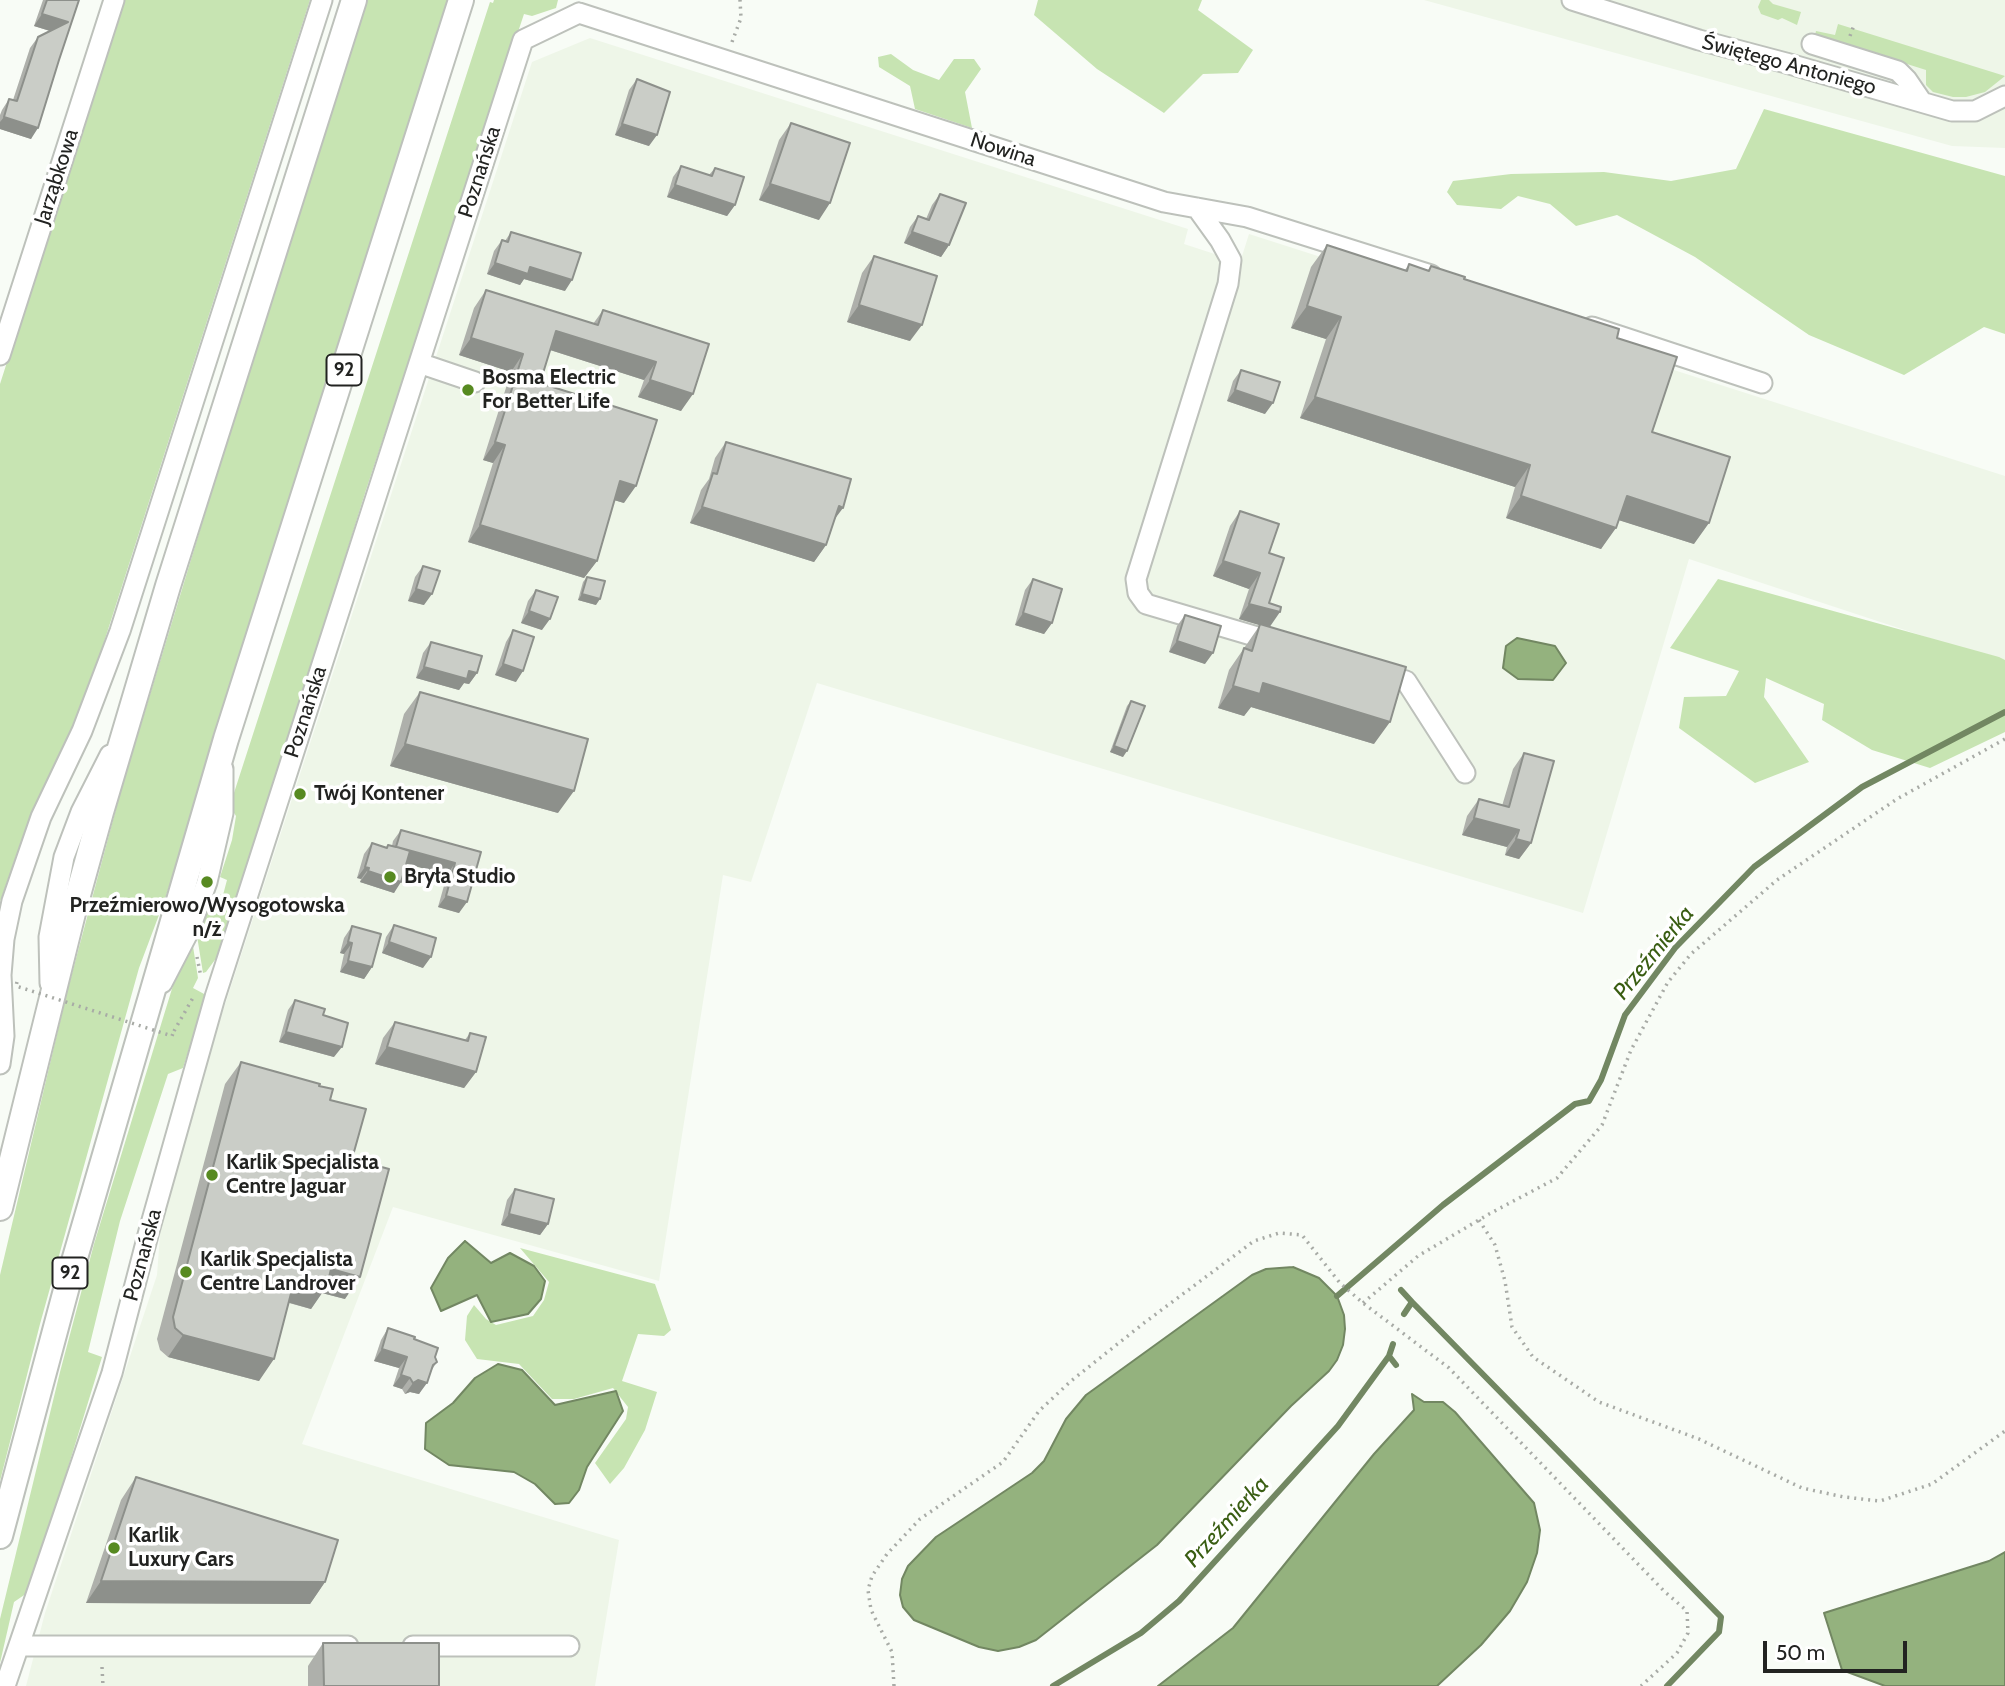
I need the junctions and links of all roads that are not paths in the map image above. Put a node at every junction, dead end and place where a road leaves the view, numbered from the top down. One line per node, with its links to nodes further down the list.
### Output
1 (114, 0): 12 (street, Jarząbkowa)
2 (322, 0): 21 (street)
3 (354, 0): 23 (main road)
4 (461, 0): 24 (main road, 92)
5 (1572, 0): 9 (street, Świętego Antoniego)
6 (581, 7): 10 (street, Nowina); 15 (street, Poznańska)
7 (1812, 44): 9 (street)
8 (2005, 96): 9 (street, Świętego Antoniego)
9 (1922, 102)
10 (1197, 208): 11 (street, Nowina); 18 (street)
11 (1436, 276)
12 (5, 319): 14 (street, Jarząbkowa)
13 (1576, 322): 17 (street)
14 (0, 355)
15 (419, 362): 16 (street); 25 (street, Poznańska)
16 (475, 382)
17 (1762, 383)
18 (1302, 650)
19 (1354, 666): 20 (street)
20 (1465, 773)
21 (1, 1014): 22 (street)
22 (0, 1065)
23 (2, 1197)
24 (0, 1536)
25 (20, 1646): 26 (street); 29 (street, Poznańska)
26 (373, 1646)
27 (401, 1646): 28 (street)
28 (569, 1646)
29 (5, 1686)

